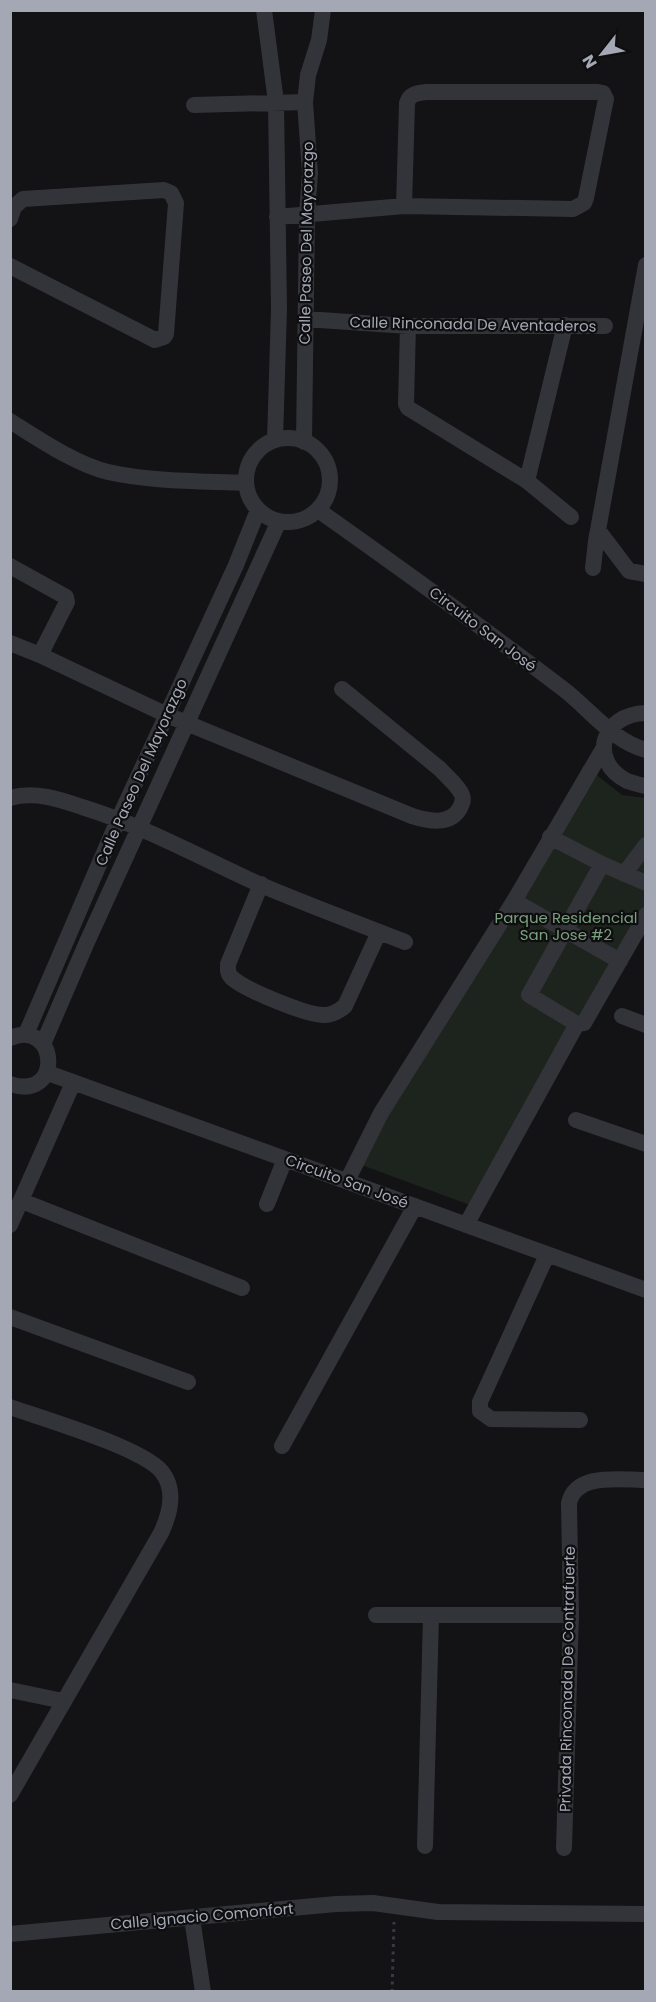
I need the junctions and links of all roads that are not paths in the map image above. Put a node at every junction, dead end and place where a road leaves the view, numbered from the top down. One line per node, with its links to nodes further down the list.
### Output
1 (264, 10): 3 (street, Calle Paseo Del Mayorazgo)
2 (323, 10): 4 (street, Calle Paseo Del Mayorazgo)
3 (276, 102): 4 (street); 5 (street); 9 (street, Calle Paseo Del Mayorazgo)
4 (305, 102): 8 (street, Calle Paseo Del Mayorazgo)
5 (194, 105)
6 (14, 201): 10 (street); 12 (street)
7 (404, 206): 7 (street); 8 (street)
8 (307, 215): 9 (street); 13 (street, Calle Paseo Del Mayorazgo)
9 (277, 217): 18 (street, Calle Paseo Del Mayorazgo)
10 (10, 219)
11 (645, 264): 26 (street)
12 (10, 266)
13 (305, 319): 15 (street, Calle Rinconada De Aventaderos); 19 (street, Calle Paseo Del Mayorazgo)
14 (566, 325): 15 (street, Calle Rinconada De Aventaderos); 16 (street, Calle Rinconada De Aventaderos); 20 (street)
15 (408, 326): 20 (street)
16 (605, 326)
17 (10, 421): 21 (street)
18 (275, 440): 19 (street); 21 (street)
19 (304, 442): 23 (street)
20 (527, 481): 24 (street)
21 (246, 483): 22 (street)
22 (258, 510): 25 (street); 34 (street, Calle Paseo Del Mayorazgo)
23 (318, 510): 25 (street); 35 (street, Circuito San José)
24 (571, 517)
25 (279, 521): 34 (street, Calle Paseo Del Mayorazgo)
26 (598, 530): 28 (street); 29 (street)
27 (10, 566): 31 (street)
28 (593, 568)
29 (645, 574)
30 (10, 643): 31 (street)
31 (40, 655): 34 (street)
32 (342, 689): 34 (street)
33 (645, 713): 35 (street)
34 (177, 719): 40 (street, Calle Paseo Del Mayorazgo); 40 (street, Calle Paseo Del Mayorazgo)
35 (609, 730): 36 (street); 37 (street, Circuito San José)
36 (603, 749): 38 (street); 41 (street)
37 (645, 750)
38 (645, 786)
39 (10, 798): 40 (street)
40 (129, 822): 46 (street); 56 (street, Calle Paseo Del Mayorazgo); 57 (street, Calle Paseo Del Mayorazgo)
41 (550, 837): 43 (street); 47 (street)
42 (645, 844): 44 (street)
43 (602, 864): 44 (street); 49 (street)
44 (624, 873): 45 (street)
45 (645, 883)
46 (261, 884): 50 (street); 50 (street)
47 (514, 901): 49 (street); 64 (street)
48 (645, 915): 52 (street)
49 (565, 930): 52 (street); 54 (street)
50 (379, 932): 51 (street)
51 (405, 942)
52 (620, 961): 54 (street)
53 (622, 1016): 55 (street)
54 (577, 1024): 69 (street)
55 (645, 1024)
56 (18, 1036): 57 (street)
57 (43, 1044): 58 (street)
58 (48, 1073): 59 (street, Circuito San José); 60 (street)
59 (73, 1083): 63 (street, Circuito San José); 65 (street)
60 (10, 1084)
61 (576, 1120): 62 (street)
62 (645, 1144)
63 (285, 1159): 64 (street, Circuito San José); 66 (street)
64 (347, 1181): 67 (street, Circuito San José)
65 (22, 1201): 68 (street); 71 (street)
66 (267, 1204)
67 (416, 1206): 69 (street, Circuito San José); 77 (street)
68 (10, 1225)
69 (466, 1225): 70 (street, Circuito San José)
70 (547, 1255): 72 (street, Circuito San José); 76 (street)
71 (242, 1288)
72 (645, 1290)
73 (10, 1317): 74 (street)
74 (188, 1382)
75 (10, 1407): 83 (street)
76 (580, 1420)
77 (282, 1446)
78 (645, 1480): 81 (street, Privada Rinconada De Contrafuerte)
79 (376, 1615): 80 (street)
80 (431, 1615): 81 (street); 85 (street)
81 (571, 1615): 86 (street, Privada Rinconada De Contrafuerte)
82 (10, 1690): 83 (street)
83 (63, 1701): 84 (street)
84 (10, 1795)
85 (425, 1846)
86 (564, 1848)
87 (645, 1914): 88 (street, Calle Ignacio Comonfort)
88 (192, 1918): 89 (street, Calle Ignacio Comonfort); 90 (street)
89 (10, 1934)
90 (203, 1992)

